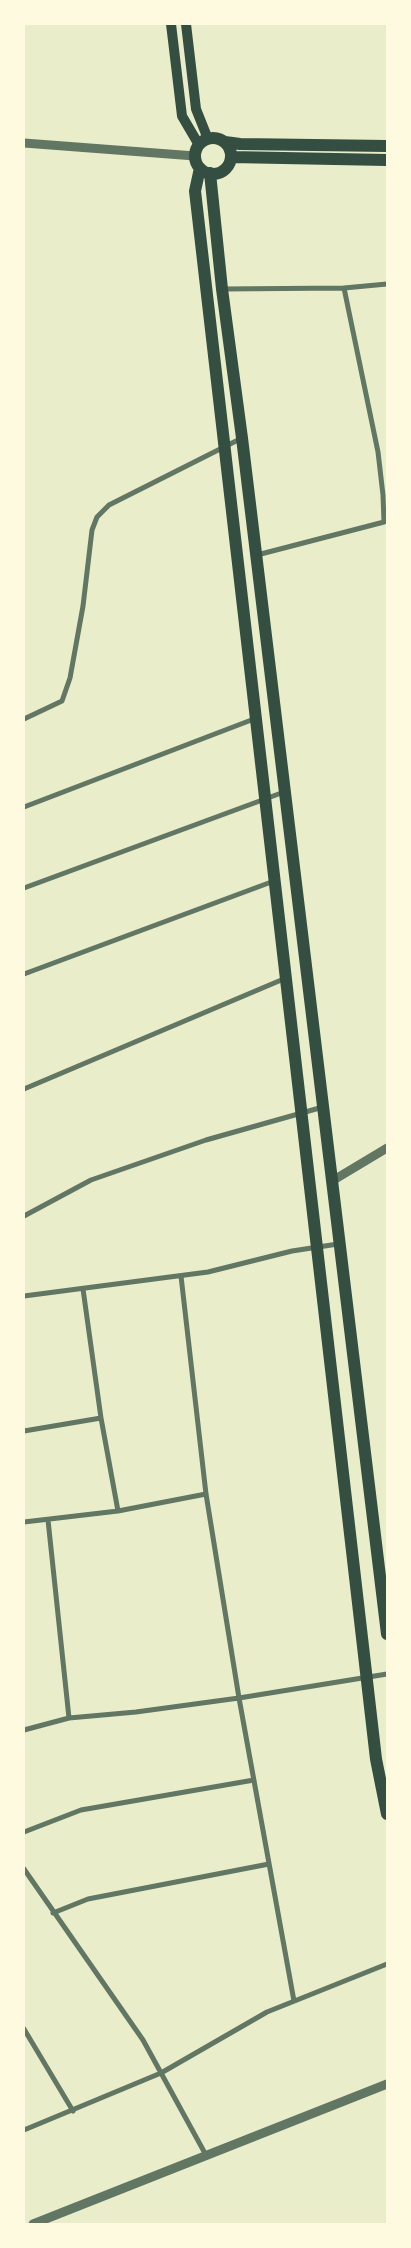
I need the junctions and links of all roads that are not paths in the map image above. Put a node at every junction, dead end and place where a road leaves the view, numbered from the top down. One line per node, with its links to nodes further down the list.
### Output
1 (170, 24): 6 (main road)
2 (186, 24): 6 (main road)
3 (225, 142): 5 (main road); 6 (main road); 7 (main road)
4 (24, 143): 6 (street)
5 (387, 146)
6 (202, 156): 7 (main road); 10 (main road); 13 (main road)
7 (231, 157): 8 (main road)
8 (387, 160)
9 (387, 284): 11 (street)
10 (222, 288): 11 (street); 12 (main road)
11 (344, 288): 16 (street)
12 (242, 438): 13 (street); 14 (main road)
13 (225, 447): 15 (main road); 18 (street)
14 (253, 526): 15 (main road); 16 (main road)
15 (234, 527): 17 (main road)
16 (256, 555): 19 (main road)
17 (256, 718): 20 (main road); 21 (street)
18 (24, 719)
19 (285, 792): 20 (street); 27 (main road)
20 (266, 799): 22 (main road); 23 (street)
21 (24, 807)
22 (275, 880): 24 (street); 25 (main road)
23 (24, 888)
24 (24, 974)
25 (286, 978): 26 (street); 28 (main road)
26 (24, 1089)
27 (323, 1107): 28 (street); 30 (main road)
28 (302, 1113): 31 (street); 33 (main road)
29 (387, 1148): 30 (street)
30 (332, 1181): 32 (main road)
31 (24, 1216)
32 (340, 1244): 33 (street); 43 (main road)
33 (317, 1247): 34 (street); 46 (main road)
34 (181, 1276): 35 (street); 39 (street)
35 (83, 1289): 36 (street); 37 (street)
36 (24, 1296)
37 (101, 1418): 38 (street); 40 (street)
38 (24, 1431)
39 (206, 1494): 40 (street); 47 (street)
40 (118, 1511): 41 (street)
41 (48, 1520): 42 (street); 48 (street)
42 (24, 1522)
43 (385, 1589): 44 (main road)
44 (387, 1634)
45 (387, 1674): 46 (street)
46 (367, 1678): 47 (street); 51 (main road)
47 (239, 1698): 48 (street); 50 (street)
48 (69, 1718): 49 (street)
49 (24, 1730)
50 (254, 1780): 52 (street); 53 (street)
51 (387, 1814)
52 (24, 1832)
53 (270, 1864): 55 (street); 57 (street)
54 (24, 1869): 55 (street)
55 (54, 1912): 59 (street)
56 (387, 1964): 57 (street)
57 (294, 2001): 59 (street)
58 (24, 2028): 61 (street)
59 (161, 2073): 61 (street); 63 (street)
60 (387, 2084): 63 (street)
61 (73, 2111): 62 (street)
62 (24, 2130)
63 (208, 2157): 64 (street)
64 (33, 2224)

